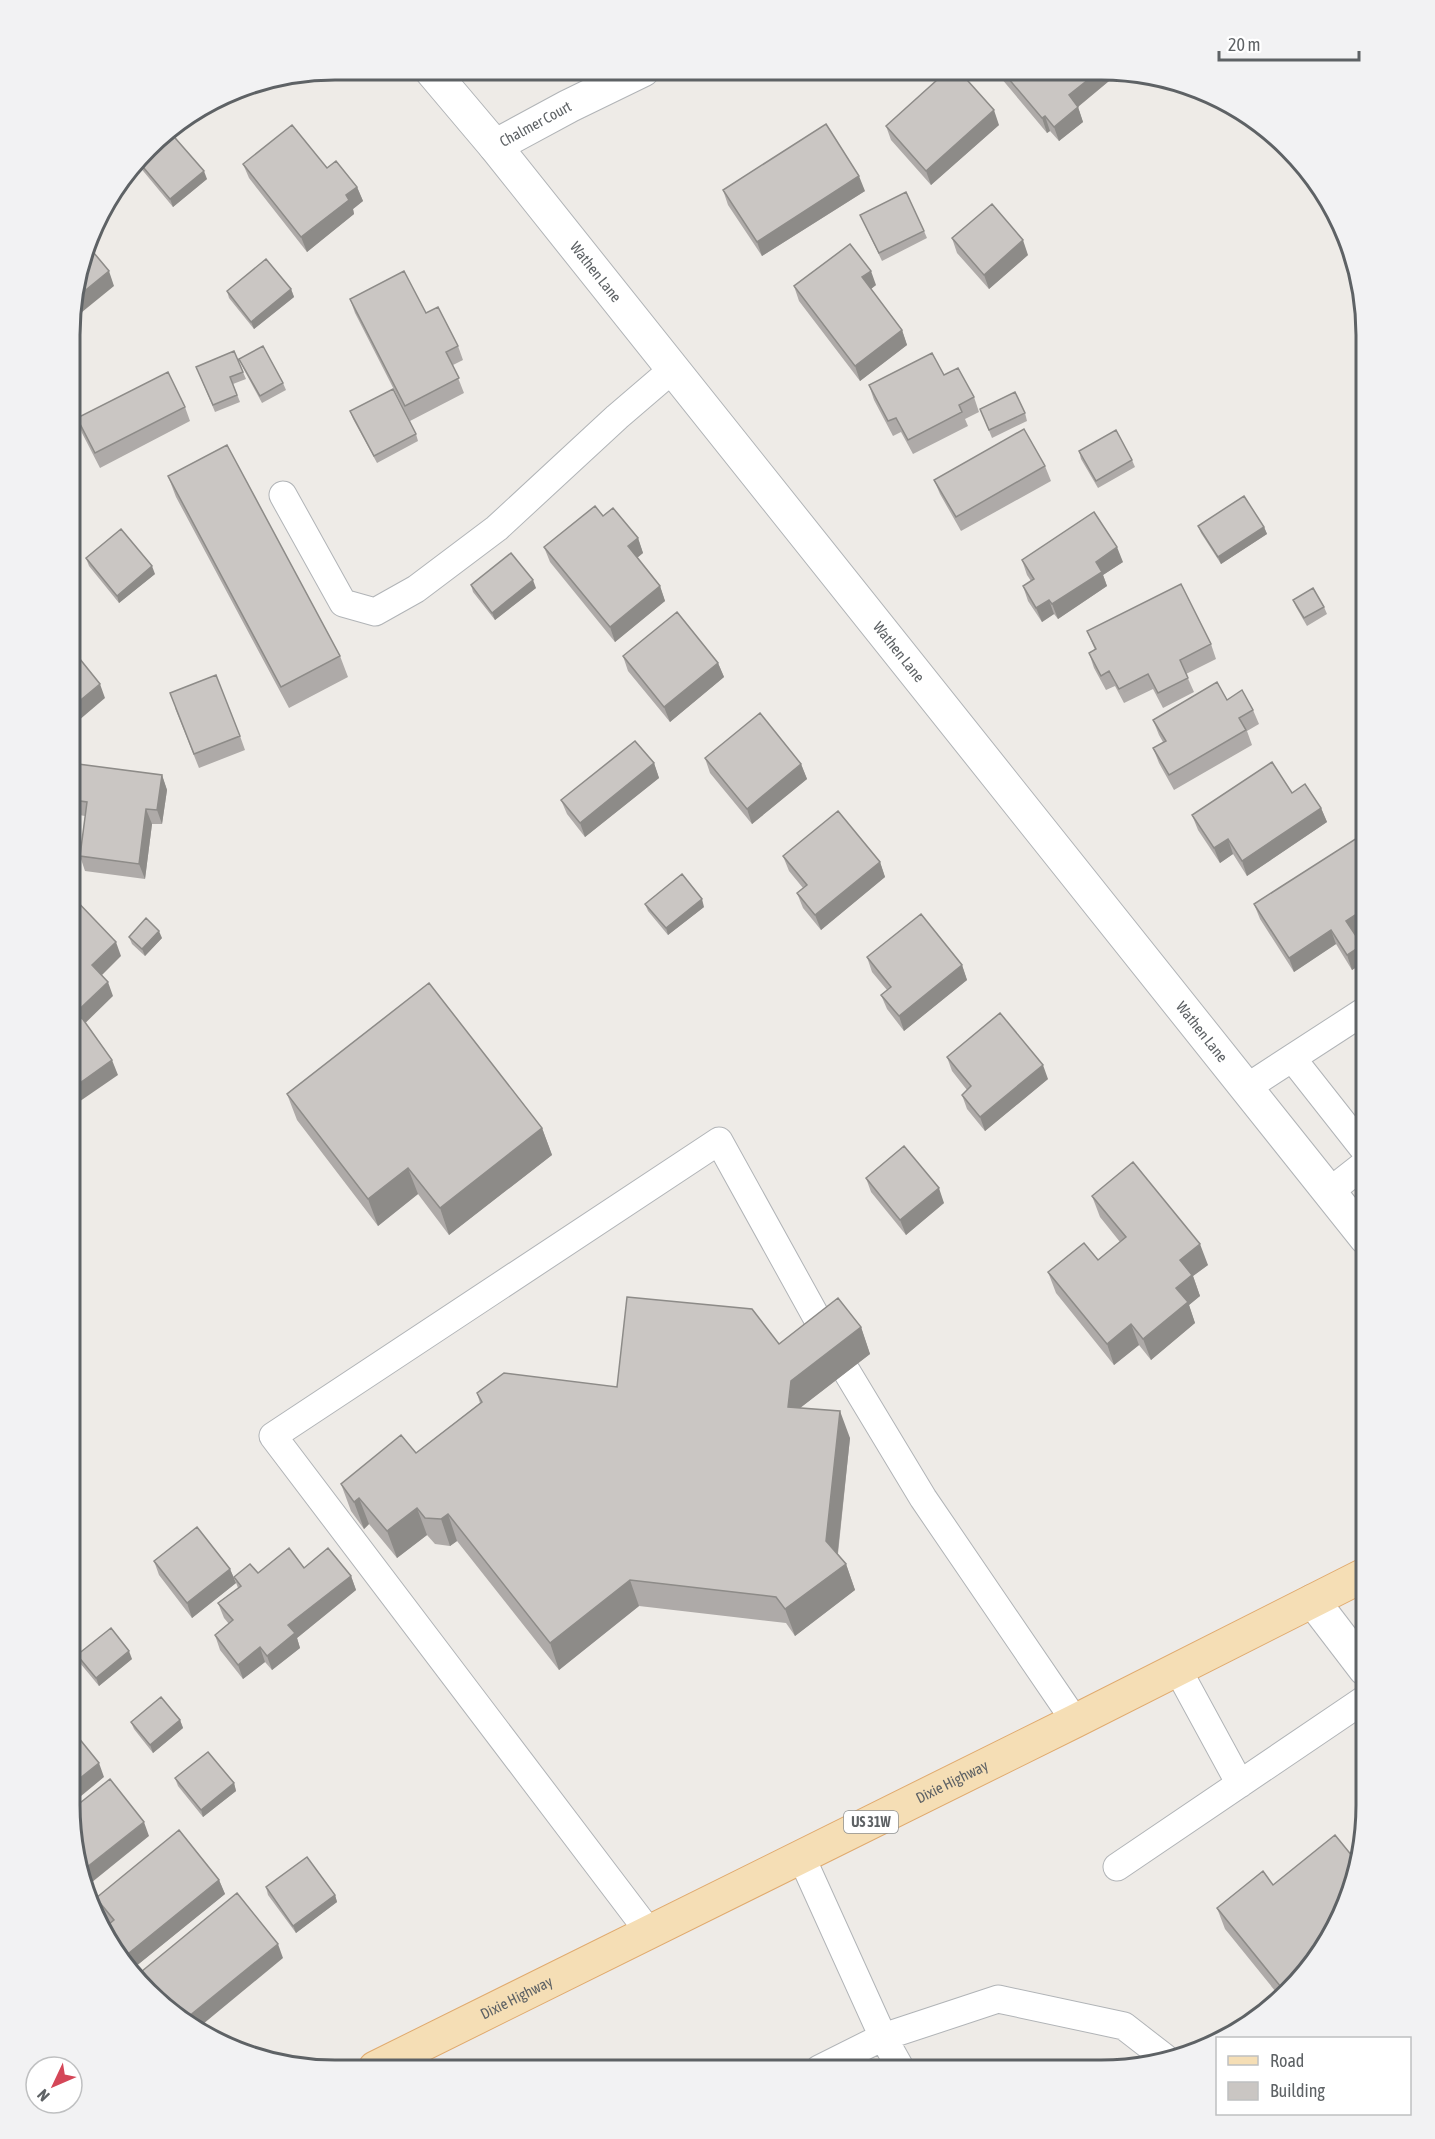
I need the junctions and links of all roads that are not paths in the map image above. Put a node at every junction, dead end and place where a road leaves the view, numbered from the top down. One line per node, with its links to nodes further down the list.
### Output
1 (439, 80): 3 (street, Wathen Lane)
2 (622, 80): 3 (street, Chalmer Court)
3 (495, 146): 4 (street, Wathen Lane)
4 (673, 369): 5 (lane); 8 (street, Wathen Lane)
5 (283, 495)
6 (1356, 1016): 7 (lane)
7 (1292, 1058): 8 (lane); 9 (lane)
8 (1246, 1088): 11 (street, Wathen Lane)
9 (1356, 1139)
10 (1356, 1171): 11 (lane)
11 (1329, 1192): 12 (street, Wathen Lane)
12 (1356, 1226)
13 (829, 1340): 24 (lane)
14 (847, 1372): 20 (lane)
15 (1356, 1578): 16 (main road, Dixie Highway / US 31W)
16 (1313, 1600): 17 (street); 18 (main road, Dixie Highway / US 31W)
17 (1356, 1657)
18 (1178, 1670): 20 (main road, Dixie Highway / US 31W); 21 (lane)
19 (1356, 1705): 21 (lane)
20 (1075, 1721): 22 (main road, Dixie Highway / US 31W)
21 (1240, 1784): 23 (lane)
22 (801, 1856): 24 (main road, Dixie Highway / US 31W); 25 (lane)
23 (1117, 1867)
24 (649, 1932): 27 (main road, Dixie Highway / US 31W)
25 (883, 2037): 26 (lane); 28 (lane); 29 (lane)
26 (1159, 2053)
27 (391, 2060)
28 (837, 2060)
29 (896, 2060)

